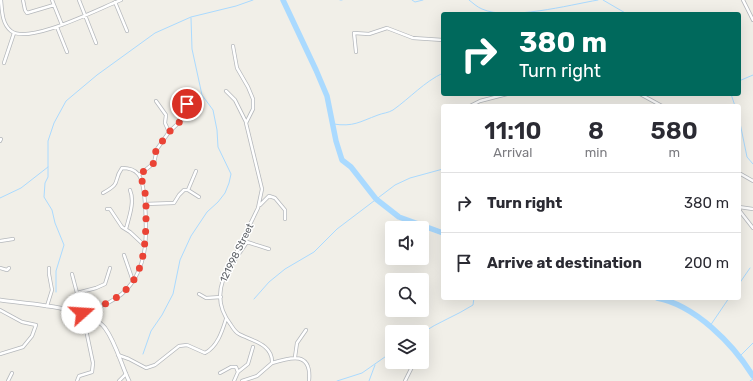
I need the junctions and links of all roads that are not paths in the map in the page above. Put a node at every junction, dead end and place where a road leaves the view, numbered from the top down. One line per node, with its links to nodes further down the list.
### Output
1 (1, 0): 15 (street)
2 (23, 0): 9 (street)
3 (52, 0): 9 (street)
4 (79, 0): 10 (street)
5 (111, 0): 8 (street)
6 (121, 0): 8 (street)
7 (743, 0): 11 (street)
8 (114, 3): 10 (street); 14 (street)
9 (54, 5): 12 (street)
10 (84, 16): 12 (street); 17 (street)
11 (753, 20)
12 (62, 25): 13 (street)
13 (56, 27): 15 (street); 19 (street)
14 (128, 31)
15 (14, 33): 21 (street)
16 (441, 40): 20 (street)
17 (96, 43)
18 (233, 46): 29 (street)
19 (67, 52)
20 (356, 52)
21 (4, 63)
22 (226, 91): 29 (street, 121998 Street)
23 (190, 93): 30 (street)
24 (499, 96): 27 (street)
25 (644, 96): 28 (street)
26 (156, 101): 30 (street)
27 (473, 104)
28 (658, 104)
29 (246, 123): 40 (street, 121998 Street)
30 (169, 132): 33 (street)
31 (196, 171): 36 (street)
32 (741, 174): 34 (street)
33 (139, 175): 37 (street); 39 (street)
34 (753, 181)
35 (130, 190): 47 (street)
36 (188, 190): 38 (street); 39 (street)
37 (104, 193)
38 (199, 197)
39 (145, 204): 50 (street)
40 (259, 205): 45 (street); 53 (street, 121998 Street)
41 (741, 208): 43 (street)
42 (107, 209): 47 (street)
43 (753, 209)
44 (741, 211): 46 (street)
45 (285, 219)
46 (753, 228)
47 (126, 229): 50 (street)
48 (13, 239): 49 (street)
49 (0, 241)
50 (145, 246): 59 (street)
51 (269, 249): 53 (street)
52 (124, 255): 59 (street)
53 (229, 267): 62 (street, 121998 Street)
54 (0, 268): 55 (street)
55 (9, 268)
56 (49, 268): 64 (street)
57 (110, 268): 60 (street)
58 (72, 274): 60 (street)
59 (133, 281): 68 (street)
60 (77, 293): 65 (street)
61 (199, 294): 62 (street)
62 (221, 296): 69 (street, 121998 Street)
63 (0, 300): 64 (street)
64 (47, 307): 65 (street)
65 (63, 309): 67 (street)
66 (0, 310): 72 (street)
67 (68, 310): 68 (street); 82 (street)
68 (82, 313): 73 (street)
69 (226, 319): 73 (street); 75 (street, 121998 Street)
70 (306, 330): 74 (street)
71 (253, 347): 77 (street)
72 (0, 354)
73 (118, 355): 80 (street)
74 (295, 357): 75 (street); 87 (street)
75 (272, 363): 86 (street)
76 (411, 369): 88 (street)
77 (238, 372): 78 (street); 85 (street)
78 (220, 373)
79 (12, 374): 81 (street)
80 (126, 374): 83 (street); 84 (street)
81 (8, 381)
82 (77, 381)
83 (119, 381)
84 (129, 381)
85 (234, 381)
86 (242, 381)
87 (309, 381)
88 (405, 381)

